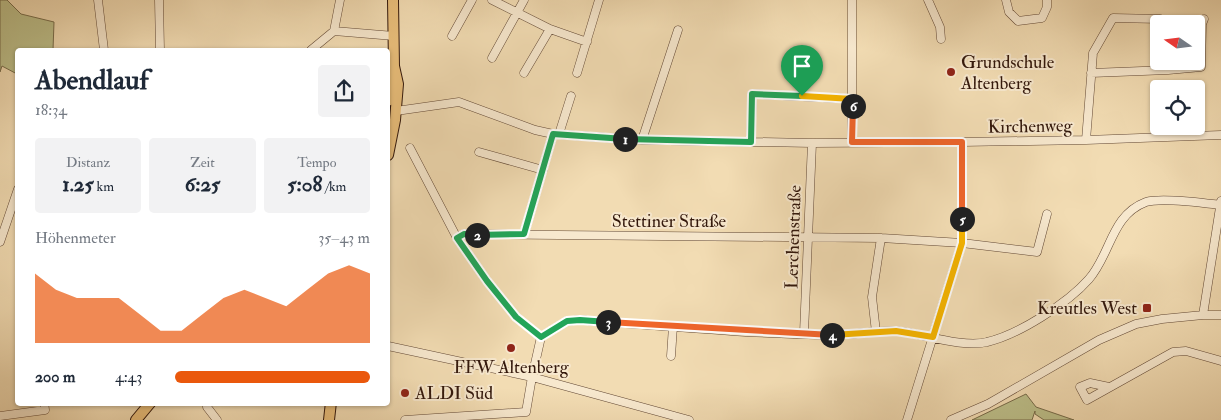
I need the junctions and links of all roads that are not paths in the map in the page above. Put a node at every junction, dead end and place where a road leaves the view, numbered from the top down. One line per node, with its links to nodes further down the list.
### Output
1 (98, 0): 22 (street)
2 (159, 0): 23 (street)
3 (340, 0): 17 (street)
4 (393, 0): 18 (main road)
5 (472, 0): 19 (street)
6 (492, 0): 13 (street)
7 (524, 0): 13 (street)
8 (599, 0): 21 (street)
9 (852, 0): 33 (street)
10 (928, 0): 20 (street)
11 (1006, 0): 12 (street)
12 (1046, 0)
13 (516, 13): 15 (street); 25 (street)
14 (1150, 19): 30 (street)
15 (550, 29): 21 (street); 28 (street)
16 (678, 30): 37 (street)
17 (334, 31): 18 (street); 24 (street)
18 (394, 36): 26 (main road)
19 (452, 36)
20 (941, 39)
21 (587, 42): 29 (street)
22 (104, 48)
23 (160, 48)
24 (313, 48)
25 (492, 58)
26 (394, 66): 31 (main road); 34 (main road)
27 (1168, 70): 30 (street)
28 (524, 73)
29 (577, 73)
30 (1091, 73): 38 (street)
31 (390, 77)
32 (571, 96): 35 (street)
33 (853, 99): 39 (street); 40 (street)
34 (396, 111): 35 (street, Kirchenweg); 43 (main road)
35 (556, 134): 37 (street, Kirchenweg); 46 (street)
36 (1221, 135): 38 (street, Kirchenweg)
37 (642, 140): 39 (street, Kirchenweg)
38 (1086, 140): 41 (street, Kirchenweg)
39 (751, 142): 42 (street, Kirchenweg)
40 (852, 142): 41 (street, Kirchenweg); 42 (street, Kirchenweg)
41 (962, 142): 55 (street)
42 (812, 143): 51 (street, Lerchenstraße)
43 (390, 144)
44 (410, 148): 52 (street)
45 (479, 152): 46 (street)
46 (543, 170): 50 (street)
47 (15, 197): 54 (street)
48 (1221, 204): 56 (street); 62 (street)
49 (1047, 214): 55 (street, Stettiner Straße)
50 (524, 234): 51 (street, Stettiner Straße); 52 (street, Stettiner Straße)
51 (808, 237): 53 (street, Stettiner Straße); 60 (street, Lerchenstraße)
52 (457, 238): 61 (street)
53 (881, 238): 55 (street, Stettiner Straße); 59 (street)
54 (0, 242)
55 (962, 243): 62 (street)
56 (1203, 315): 57 (street); 81 (street)
57 (1221, 315)
58 (673, 326): 60 (street); 61 (street); 64 (street)
59 (876, 332): 60 (street); 62 (street)
60 (804, 333)
61 (541, 337): 66 (street)
62 (933, 337): 80 (street)
63 (390, 346): 66 (street)
64 (671, 356)
65 (1221, 361): 67 (street)
66 (532, 377): 72 (street); 77 (street)
67 (1109, 387)
68 (44, 406): 73 (street)
69 (148, 406): 74 (main road)
70 (207, 406): 75 (street)
71 (330, 406): 76 (main road)
72 (653, 411): 78 (street); 79 (street)
73 (0, 416)
74 (136, 420)
75 (216, 420)
76 (329, 420)
77 (405, 420)
78 (651, 420)
79 (689, 420)
80 (908, 420)
81 (951, 420)

